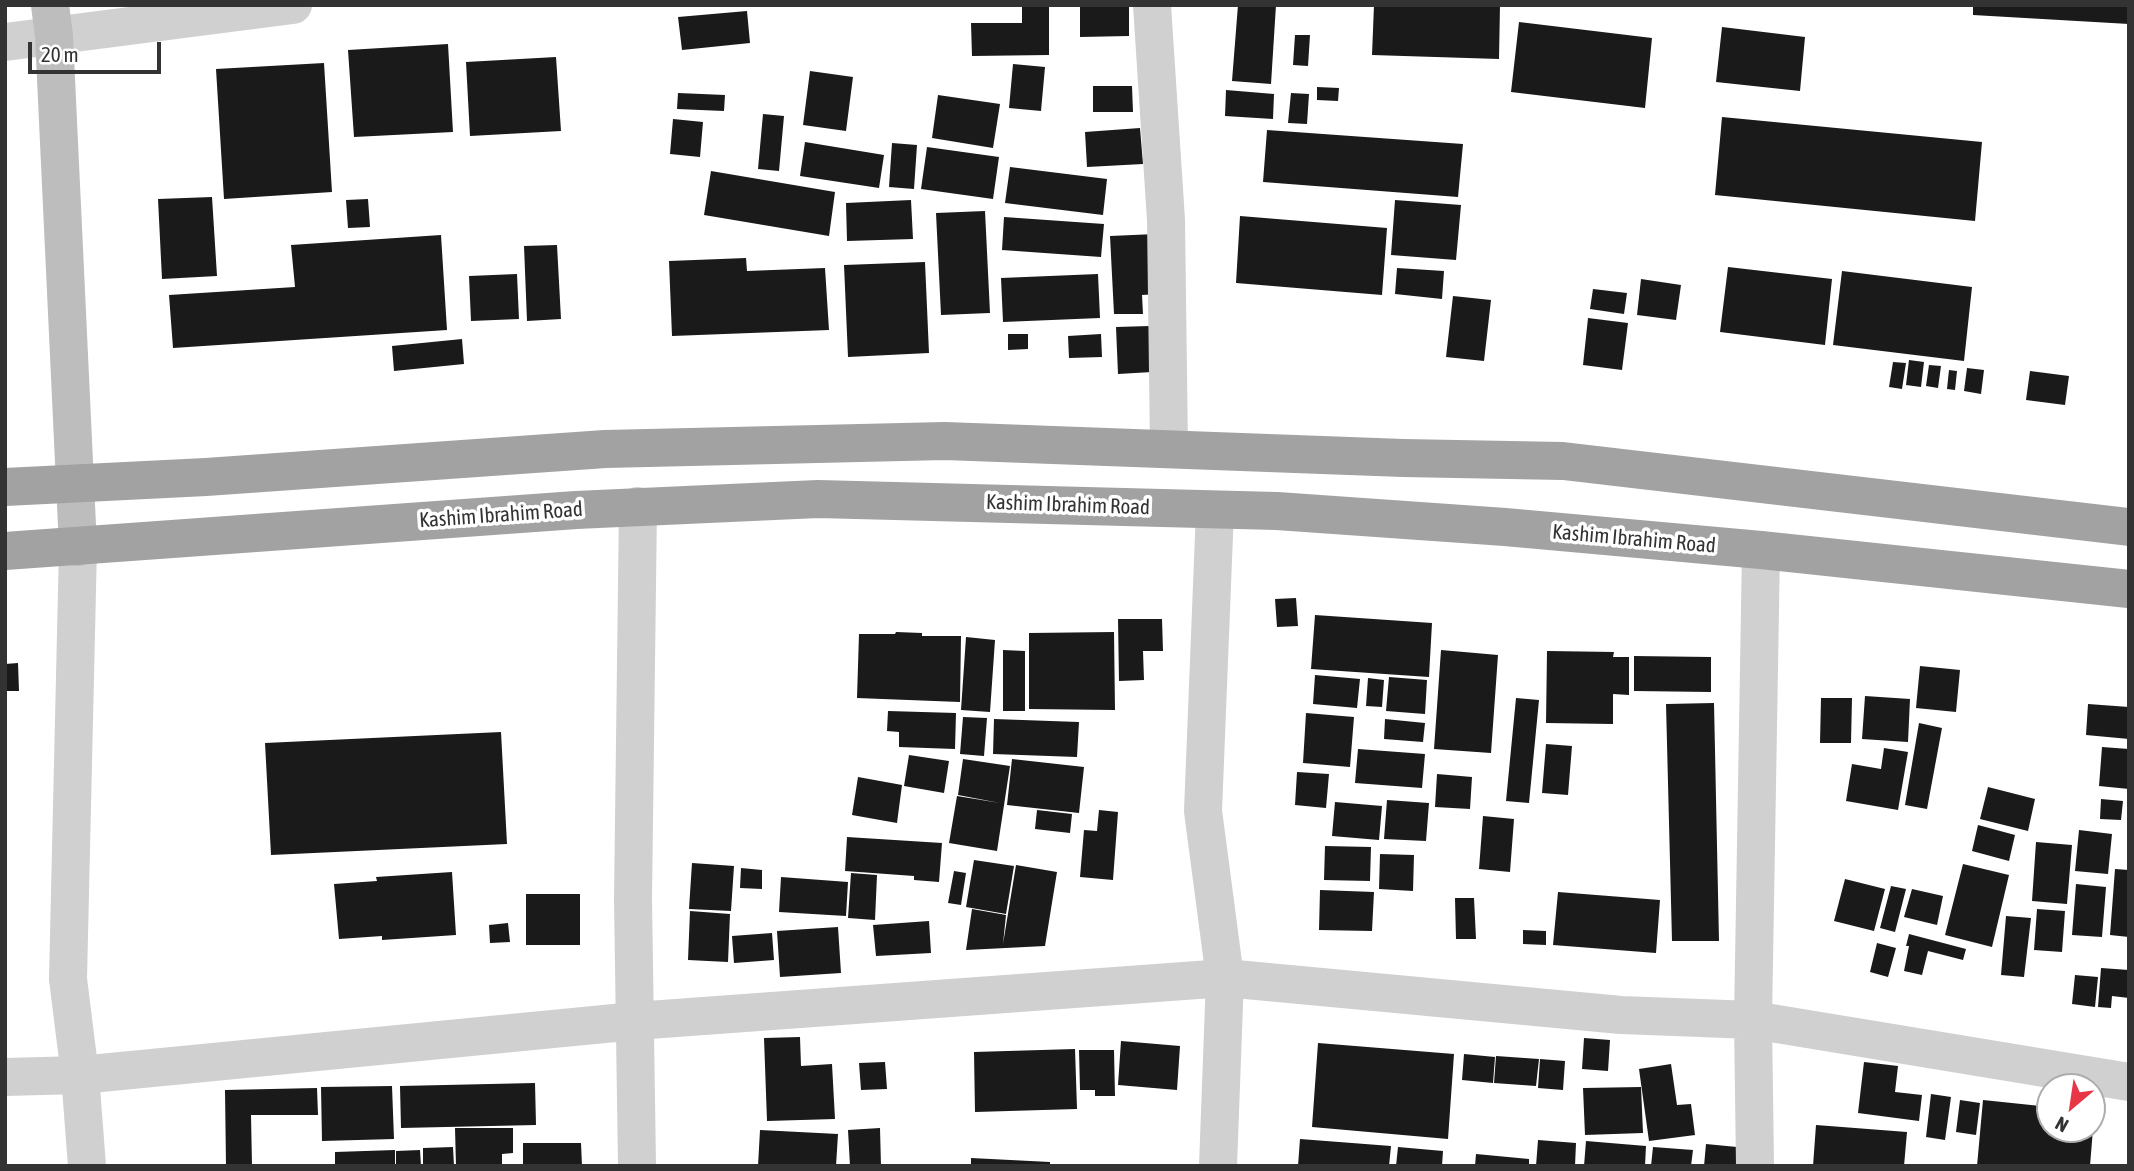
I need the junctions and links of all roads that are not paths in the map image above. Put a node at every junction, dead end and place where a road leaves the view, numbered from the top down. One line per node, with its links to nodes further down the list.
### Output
1 (293, 5): 3 (street)
2 (1152, 5): 5 (street)
3 (52, 21): 4 (street); 6 (main road)
4 (5, 41)
5 (1169, 448): 6 (highway); 10 (highway)
6 (76, 483): 7 (highway); 11 (main road)
7 (5, 487)
8 (638, 506): 9 (highway, Kashim Ibrahim Road); 11 (highway, Kashim Ibrahim Road); 17 (street)
9 (1214, 510): 12 (highway, Kashim Ibrahim Road); 15 (street)
10 (2129, 527)
11 (78, 547): 13 (highway, Kashim Ibrahim Road); 18 (street)
12 (1761, 550): 14 (highway, Kashim Ibrahim Road); 16 (street)
13 (5, 551)
14 (2129, 589)
15 (1225, 978): 16 (street); 17 (street); 23 (street)
16 (1753, 1020): 20 (street); 24 (street)
17 (635, 1021): 18 (street); 22 (street)
18 (80, 1075): 19 (street); 21 (street)
19 (5, 1077)
20 (2129, 1082)
21 (87, 1166)
22 (637, 1166)
23 (1218, 1166)
24 (1755, 1166)

